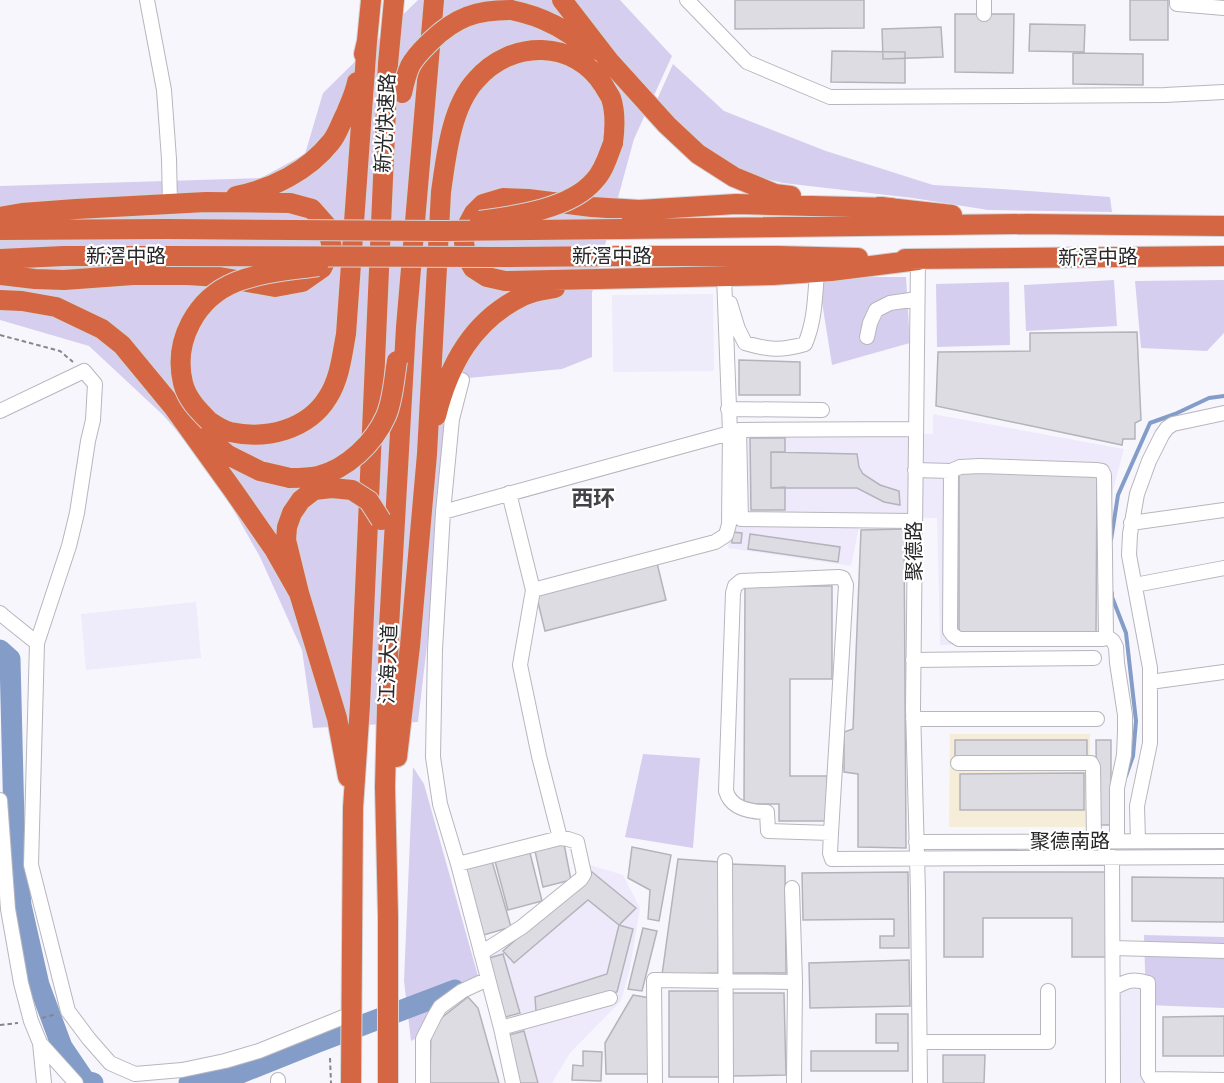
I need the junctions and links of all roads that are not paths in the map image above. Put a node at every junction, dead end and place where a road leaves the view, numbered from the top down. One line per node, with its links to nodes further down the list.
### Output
1 (147, 0): 13 (street)
2 (371, 0): 9 (highway)
3 (394, 0): 20 (highway, 新光快速路)
4 (434, 0): 19 (highway, 新光快速路)
5 (562, 0): 10 (highway)
6 (687, 0): 11 (street)
7 (1177, 0): 8 (street)
8 (1224, 8)
9 (367, 41): 12 (highway); 20 (highway, bridge)
10 (610, 62): 14 (highway); 20 (highway, bridge)
11 (1224, 92)
12 (206, 202): 13 (highway); 25 (highway)
13 (170, 204): 15 (highway)
14 (892, 208): 16 (highway); 26 (highway)
15 (0, 217)
16 (1027, 224): 17 (highway, 新滘中路); 19 (highway, 新滘中路, bridge)
17 (1224, 226)
18 (0, 230): 19 (highway, 新滘中路, bridge)
19 (410, 239): 32 (highway, bridge); 39 (highway, bridge); 48 (highway, 江海大道)
20 (387, 252): 22 (highway, 新滘中路, bridge); 23 (highway, 新滘中路, bridge); 63 (highway, 江海大道)
21 (1224, 256): 23 (highway, 新滘中路)
22 (0, 259)
23 (918, 260): 24 (highway); 28 (street, 聚德路)
24 (817, 272): 27 (highway); 27 (street)
25 (0, 275)
26 (651, 277): 27 (highway); 39 (highway)
27 (724, 281): 33 (street)
28 (917, 299): 30 (street); 37 (street, 聚德路)
29 (0, 300): 32 (highway)
30 (867, 337)
31 (462, 381): 44 (street)
32 (174, 408): 51 (highway)
33 (728, 409): 34 (street); 38 (street)
34 (822, 410)
35 (0, 411): 54 (street)
36 (1224, 413): 46 (street)
37 (915, 429): 40 (street, 聚德路); 45 (street)
38 (730, 433): 42 (street); 50 (street)
39 (427, 454): 71 (highway)
40 (915, 470): 41 (street); 45 (street, 聚德路)
41 (951, 471): 53 (street); 53 (street)
42 (509, 493): 44 (street); 50 (street)
43 (1224, 510): 46 (street)
44 (443, 512): 76 (street)
45 (914, 520): 56 (street, 聚德路)
46 (1131, 524): 49 (street)
47 (1224, 568): 49 (street)
48 (391, 577): 51 (highway, bridge); 71 (highway, 江海大道)
49 (1135, 585): 58 (street)
50 (532, 590): 65 (street)
51 (299, 594): 63 (highway)
52 (0, 612): 54 (street)
53 (1106, 636): 67 (street)
54 (37, 643): 87 (street)
55 (1094, 658): 56 (street)
56 (913, 660): 60 (street, 聚德路)
57 (1224, 672): 58 (street)
58 (1150, 682): 68 (street)
59 (1097, 719): 60 (street)
60 (913, 720): 70 (street, 聚德路)
61 (958, 763): 66 (street)
62 (0, 800): 90 (street)
63 (353, 808): 87 (highway, 江海大道)
64 (831, 833): 64 (street); 74 (street, 聚德南路)
65 (560, 838): 76 (street); 80 (street)
66 (1094, 841): 67 (street, 聚德南路); 70 (street, 聚德南路)
67 (1117, 841): 68 (street, 聚德南路)
68 (1138, 841): 69 (street, 聚德南路)
69 (1224, 841)
70 (916, 842): 74 (street, 聚德路)
71 (386, 843): 95 (highway, 江海大道)
72 (1112, 857): 73 (street, 聚德南路); 74 (street, 聚德南路); 78 (street)
73 (1224, 857)
74 (917, 858): 89 (street)
75 (725, 861): 82 (street)
76 (458, 864): 80 (street)
77 (792, 888): 83 (street)
78 (1113, 948): 79 (street); 84 (street)
79 (1224, 951)
80 (481, 953): 81 (street)
81 (488, 979): 88 (street); 96 (street)
82 (726, 981): 83 (street); 98 (street); 99 (street)
83 (795, 982): 100 (street)
84 (1113, 988): 91 (street); 102 (street)
85 (1048, 991): 89 (street)
86 (610, 998): 88 (street)
87 (351, 1014): 94 (highway, 江海大道)
88 (501, 1028): 97 (street)
89 (920, 1042): 101 (street)
90 (40, 1043): 92 (street); 93 (street)
91 (1224, 1080)
92 (44, 1083)
93 (76, 1083)
94 (351, 1083)
95 (388, 1083)
96 (423, 1083)
97 (513, 1083)
98 (655, 1083)
99 (726, 1083)
100 (794, 1083)
101 (920, 1083)
102 (1113, 1083)

